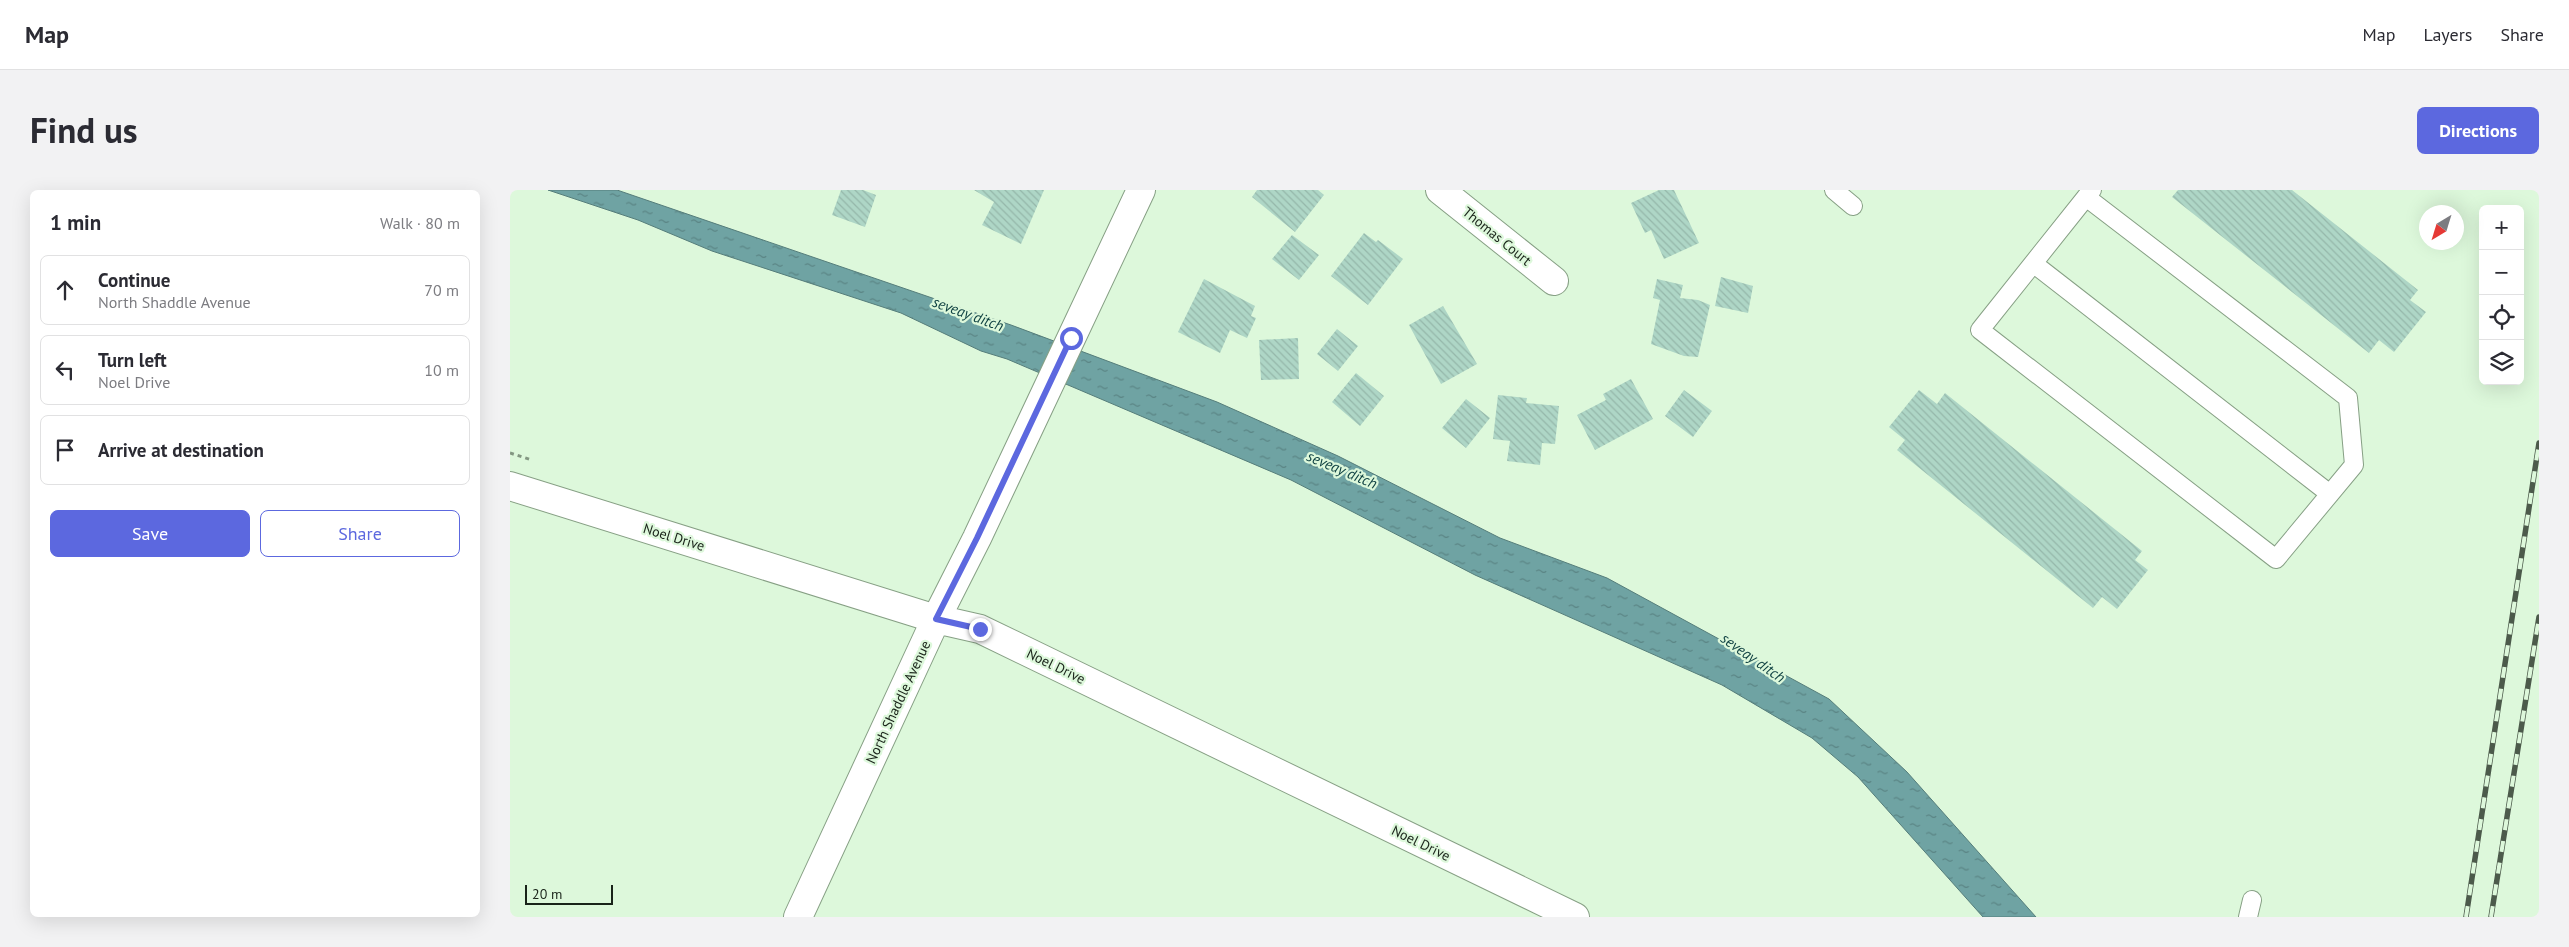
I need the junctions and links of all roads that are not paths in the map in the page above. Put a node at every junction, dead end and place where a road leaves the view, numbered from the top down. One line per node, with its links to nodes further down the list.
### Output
1 (1141, 190): 10 (street, North Shaddle Avenue)
2 (1440, 190): 7 (street, Thomas Court)
3 (1834, 190): 5 (lane)
4 (2089, 193): 6 (lane); 9 (lane)
5 (1853, 206)
6 (2034, 264): 9 (lane); 9 (lane)
7 (1554, 281)
8 (510, 486): 10 (street, Noel Drive)
9 (2330, 494)
10 (936, 619): 11 (street, North Shaddle Avenue); 12 (street, Noel Drive)
11 (798, 917)
12 (1575, 917)

